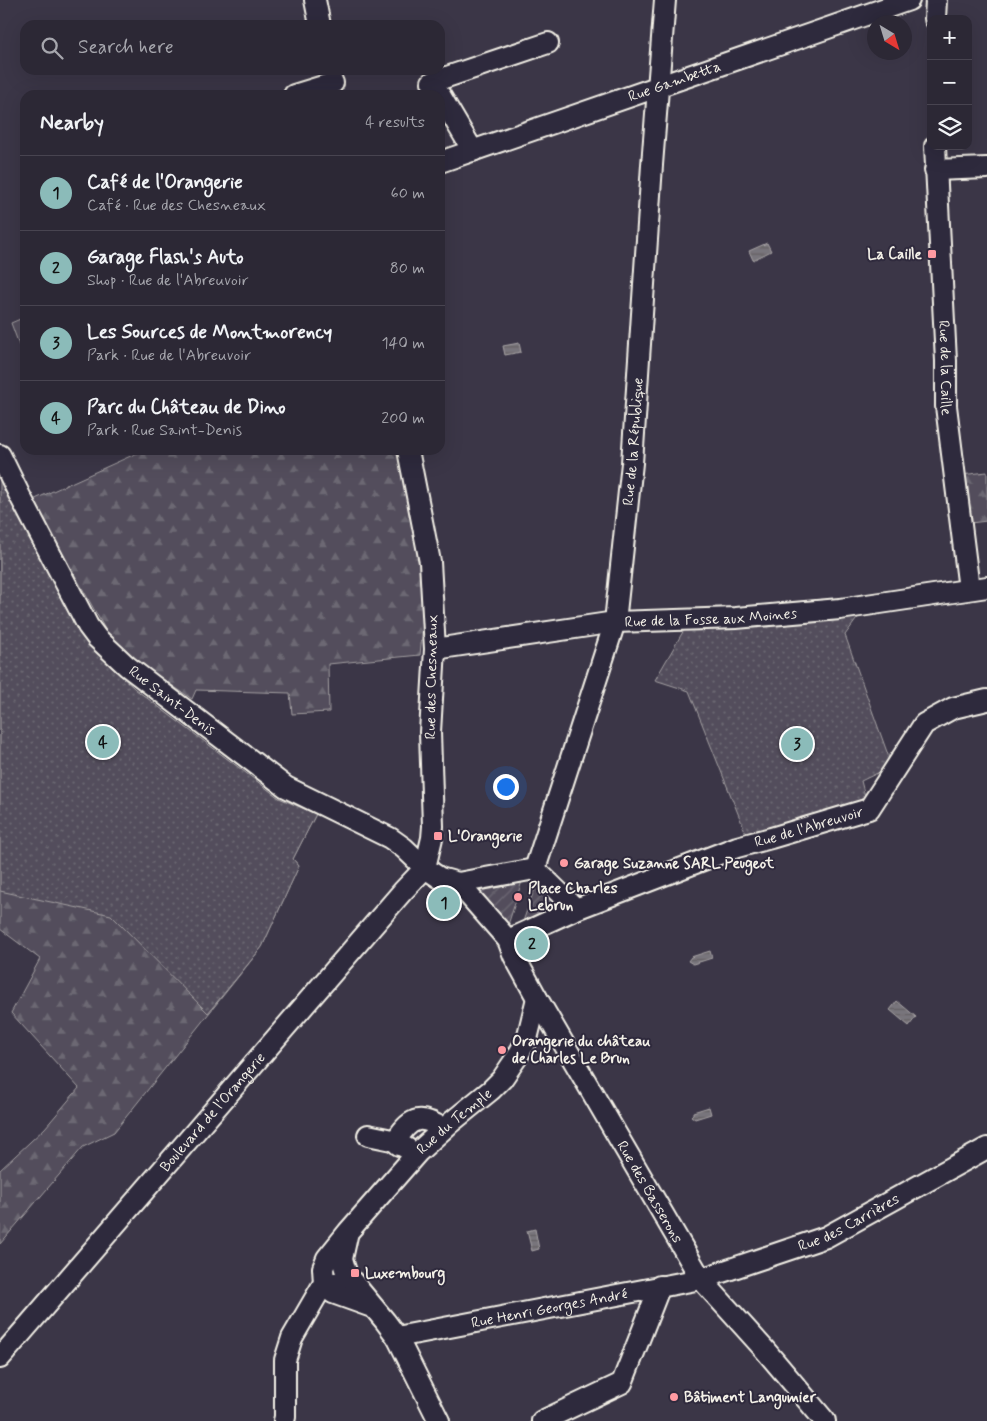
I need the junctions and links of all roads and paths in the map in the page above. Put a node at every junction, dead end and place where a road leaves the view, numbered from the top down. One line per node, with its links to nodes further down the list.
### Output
1 (314, 0): 6 (street)
2 (665, 0): 10 (street, Rue de la République)
3 (909, 0): 10 (street, Rue Gambetta)
4 (936, 0): 5 (street)
5 (935, 15)
6 (319, 20)
7 (548, 43): 9 (street)
8 (332, 83): 11 (street)
9 (433, 86)
10 (658, 86): 14 (street, Rue Gambetta); 21 (street, Rue de la République)
11 (310, 90)
12 (445, 106): 14 (street)
13 (935, 150): 17 (street, Rue de la Caille)
14 (473, 151): 15 (street, Rue Gambetta)
15 (445, 160)
16 (987, 168): 17 (street)
17 (936, 170): 20 (street, Rue de la Caille)
18 (0, 455): 24 (street, Rue Saint-Denis)
19 (409, 455): 22 (street, Rue des Chesneaux)
20 (982, 590): 21 (street, Rue de la Fosse aux Moines)
21 (615, 622): 22 (street, Rue de la Fosse aux Moines); 25 (street, Rue de la République)
22 (434, 649): 24 (street, Rue des Chesneaux)
23 (987, 700): 27 (street, Rue de l'Abreuvoir)
24 (425, 868): 26 (street); 42 (street, Boulevard de l'Orangerie)
25 (534, 869): 26 (street); 27 (street)
26 (458, 882): 28 (street, Rue des Basserons)
27 (576, 909): 28 (street, Rue de l'Abreuvoir)
28 (508, 940): 29 (street, Rue des Basserons)
29 (537, 998): 30 (street, Rue du Temple); 36 (street, Rue des Basserons)
30 (444, 1129): 32 (street); 34 (street, Rue du Temple)
31 (368, 1135): 32 (street)
32 (399, 1145): 34 (street)
33 (987, 1148): 36 (street, Rue des Carrières)
34 (418, 1152): 35 (street, Rue du Temple)
35 (348, 1232): 37 (street, Rue du Temple); 38 (street, Rue du Temple)
36 (701, 1279): 39 (street, Rue Henri Georges André); 46 (street, Rue des Basserons)
37 (324, 1283): 38 (street); 40 (street, Rue du Temple); 43 (street)
38 (355, 1286): 40 (street, Rue du Temple)
39 (660, 1286): 41 (street, Rue Henri Georges André); 45 (street)
40 (372, 1307): 41 (street, Rue du Temple)
41 (397, 1337): 44 (street, Rue du Temple)
42 (0, 1358)
43 (284, 1421)
44 (439, 1421)
45 (542, 1421)
46 (825, 1421)

